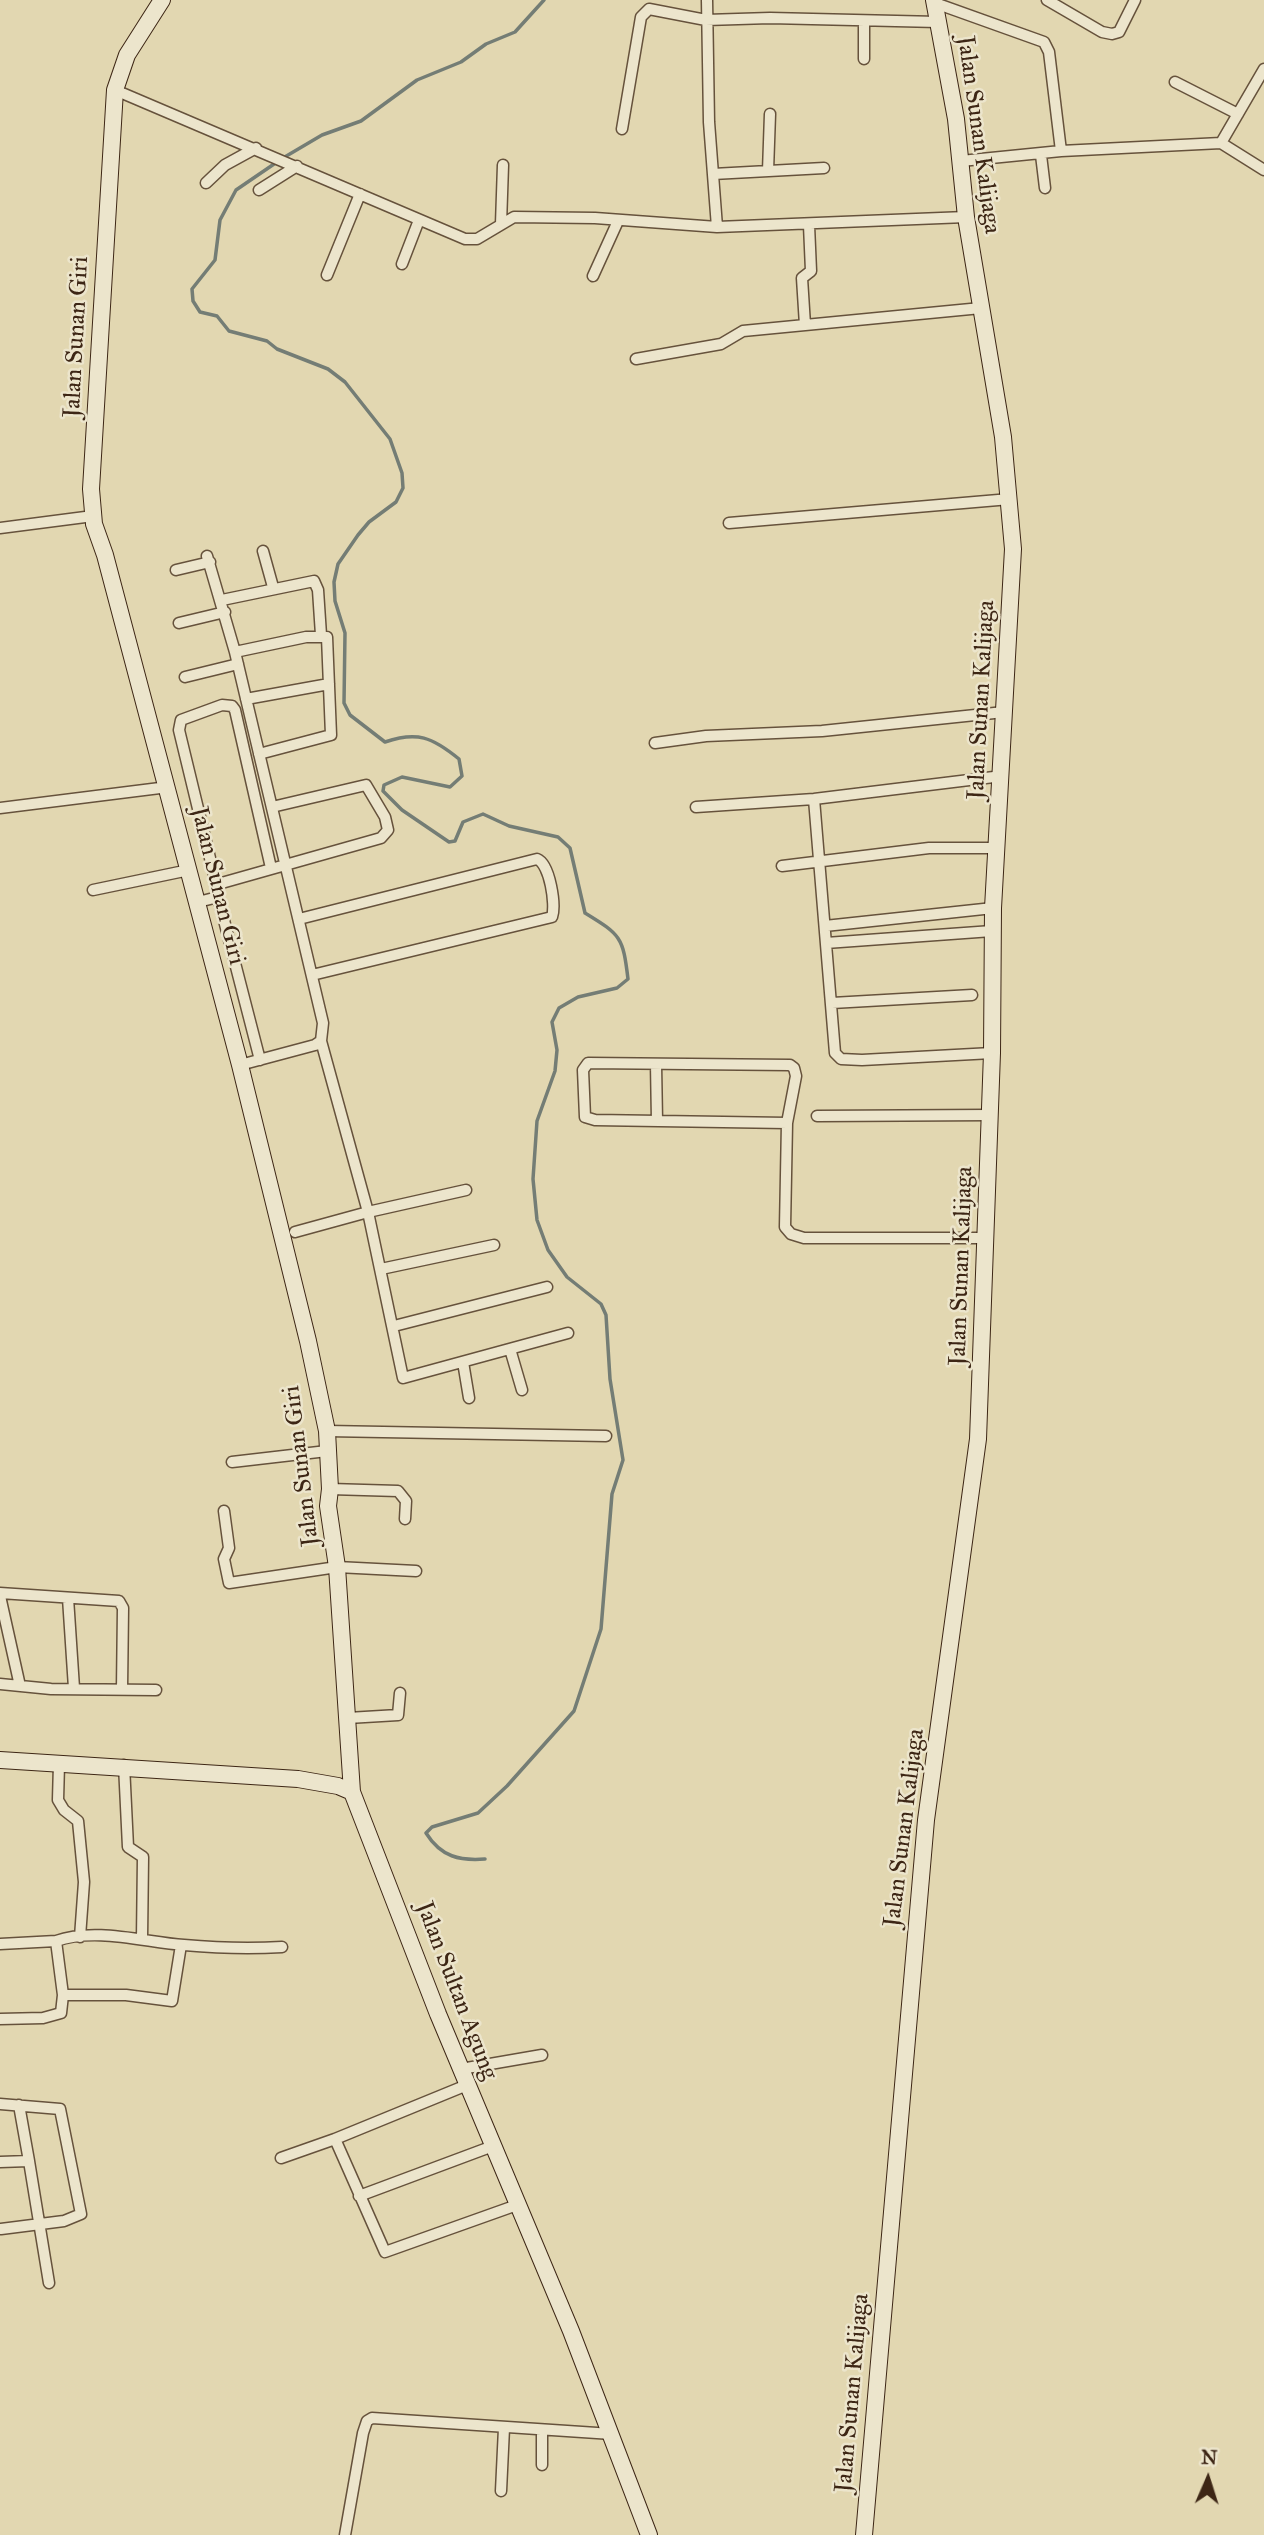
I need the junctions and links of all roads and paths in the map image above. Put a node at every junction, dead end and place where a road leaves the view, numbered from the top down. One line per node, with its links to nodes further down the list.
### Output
1 (162, 0): 12 (street, Jalan Sunan Giri)
2 (707, 0): 6 (street)
3 (1047, 0): 4 (street)
4 (1135, 0)
5 (935, 2): 8 (street, Jalan Sunan Kalijaga); 18 (street)
6 (706, 20): 7 (street); 15 (street); 26 (street)
7 (864, 20): 8 (street); 9 (street)
8 (938, 22): 20 (street, Jalan Sunan Kalijaga)
9 (864, 59)
10 (1264, 69): 14 (street)
11 (1175, 82): 14 (street)
12 (115, 90): 17 (street); 44 (street, Jalan Sunan Giri)
13 (770, 114): 25 (street)
14 (1238, 114): 16 (street)
15 (622, 129)
16 (1221, 143): 18 (street); 24 (street)
17 (256, 148): 21 (street); 27 (street)
18 (1061, 151): 19 (street)
19 (1041, 155): 20 (street); 28 (street)
20 (961, 161): 31 (street, Jalan Sunan Kalijaga)
21 (294, 165): 29 (street); 30 (street)
22 (503, 165): 34 (street)
23 (824, 168): 25 (street)
24 (1264, 170)
25 (768, 171): 26 (street)
26 (713, 174): 36 (street)
27 (206, 183)
28 (1045, 188)
29 (259, 190)
30 (359, 194): 32 (street); 38 (street)
31 (966, 217): 35 (street); 40 (street, Jalan Sunan Kalijaga)
32 (419, 220): 34 (street); 37 (street)
33 (618, 221): 34 (street); 36 (street); 39 (street)
34 (501, 224)
35 (809, 225): 36 (street); 41 (street)
36 (717, 227)
37 (402, 264)
38 (327, 275)
39 (593, 276)
40 (981, 308): 41 (street); 43 (street, Jalan Sunan Kalijaga)
41 (805, 326): 42 (street)
42 (636, 359)
43 (1010, 499): 45 (street); 58 (street, Jalan Sunan Kalijaga)
44 (93, 516): 46 (street); 62 (street, Jalan Sunan Giri)
45 (729, 523)
46 (0, 528)
47 (263, 551): 49 (street)
48 (176, 570): 50 (street)
49 (273, 587): 50 (street); 52 (street)
50 (223, 606): 51 (street); 53 (street)
51 (179, 623)
52 (321, 635): 53 (street); 56 (street)
53 (235, 652): 54 (street)
54 (238, 664): 55 (street); 57 (street)
55 (185, 677)
56 (329, 684): 57 (street); 60 (street)
57 (246, 699): 60 (street)
58 (1004, 712): 59 (street); 61 (street, Jalan Sunan Kalijaga)
59 (655, 743)
60 (259, 754): 64 (street)
61 (1002, 776): 63 (street); 67 (street, Jalan Sunan Kalijaga)
62 (168, 787): 66 (street); 72 (street, Jalan Sunan Giri)
63 (814, 799): 65 (street); 68 (street)
64 (272, 807): 69 (street); 69 (street)
65 (696, 807)
66 (0, 808)
67 (998, 848): 68 (street); 75 (street, Jalan Sunan Kalijaga)
68 (821, 860): 70 (street); 79 (street)
69 (285, 864): 71 (street); 77 (street)
70 (782, 866)
71 (271, 868): 71 (street)
72 (189, 870): 73 (street); 74 (street, Jalan Sunan Giri)
73 (93, 890)
74 (198, 902): 89 (street); 91 (street, Jalan Sunan Giri)
75 (993, 908): 76 (street); 80 (street, Jalan Sunan Kalijaga)
76 (925, 915): 78 (street); 81 (street)
77 (299, 919): 84 (street); 84 (street)
78 (877, 920): 79 (street); 82 (street)
79 (825, 926): 83 (street)
80 (992, 931): 81 (street); 88 (street, Jalan Sunan Kalijaga)
81 (927, 936): 82 (street)
82 (878, 939): 83 (street)
83 (826, 943): 86 (street)
84 (312, 975): 87 (street)
85 (972, 995): 86 (street)
86 (832, 1003): 88 (street)
87 (321, 1041): 89 (street); 97 (street)
88 (992, 1053): 92 (street, Jalan Sunan Kalijaga)
89 (260, 1060): 91 (street)
90 (656, 1064): 94 (street); 94 (street); 95 (street)
91 (240, 1065): 109 (street, Jalan Sunan Giri)
92 (990, 1115): 93 (street); 99 (street, Jalan Sunan Kalijaga)
93 (817, 1116)
94 (657, 1121): 95 (street)
95 (788, 1123): 99 (street)
96 (466, 1190): 97 (street)
97 (368, 1212): 98 (street); 101 (street)
98 (295, 1232)
99 (985, 1238): 162 (street, Jalan Sunan Kalijaga)
100 (494, 1245): 101 (street)
101 (381, 1269): 103 (street)
102 (547, 1287): 103 (street)
103 (394, 1326): 106 (street)
104 (568, 1333): 105 (street)
105 (510, 1349): 106 (street); 107 (street)
106 (463, 1362): 108 (street)
107 (522, 1390)
108 (469, 1398)
109 (327, 1431): 110 (street); 111 (street, Jalan Sunan Giri)
110 (606, 1436)
111 (327, 1451): 112 (street); 113 (street, Jalan Sunan Giri)
112 (232, 1462)
113 (330, 1489): 115 (street); 116 (street, Jalan Sunan Giri)
114 (224, 1511): 116 (street)
115 (405, 1519)
116 (337, 1567): 117 (street); 126 (street, Jalan Sunan Giri)
117 (416, 1571)
118 (0, 1595): 119 (street); 121 (street)
119 (68, 1598): 122 (street); 123 (street)
120 (0, 1684): 121 (street)
121 (20, 1686): 122 (street)
122 (74, 1688): 123 (street)
123 (121, 1689): 124 (street)
124 (156, 1690)
125 (400, 1693): 126 (street)
126 (348, 1718): 130 (street, Jalan Sunan Giri)
127 (0, 1760): 128 (street)
128 (59, 1764): 129 (street); 131 (street)
129 (124, 1765): 130 (street); 132 (street)
130 (352, 1793): 140 (street, Jalan Sultan Agung)
131 (80, 1937): 132 (street); 133 (street)
132 (142, 1939): 135 (street)
133 (56, 1941): 134 (street); 137 (street)
134 (0, 1944)
135 (181, 1945): 136 (street); 137 (street)
136 (282, 1947)
137 (63, 1995): 138 (street)
138 (0, 2019)
139 (542, 2056): 140 (street)
140 (461, 2069): 141 (street, Jalan Sultan Agung)
141 (467, 2085): 144 (street); 145 (street, Jalan Sultan Agung)
142 (0, 2104): 143 (street)
143 (19, 2105): 147 (street); 151 (street)
144 (335, 2138): 146 (street); 149 (street)
145 (493, 2146): 149 (street); 150 (street, Jalan Sultan Agung)
146 (281, 2158)
147 (29, 2161): 148 (street); 151 (street)
148 (0, 2162)
149 (359, 2196): 150 (street)
150 (517, 2205): 157 (street, Jalan Sultan Agung)
151 (40, 2224): 152 (street); 154 (street)
152 (0, 2226): 153 (street)
153 (0, 2239)
154 (49, 2283)
155 (504, 2428): 156 (street); 159 (street); 160 (street)
156 (542, 2431): 157 (street); 158 (street)
157 (612, 2434): 161 (street, Jalan Sultan Agung)
158 (542, 2465)
159 (501, 2491)
160 (345, 2535)
161 (649, 2535)
162 (864, 2535)

